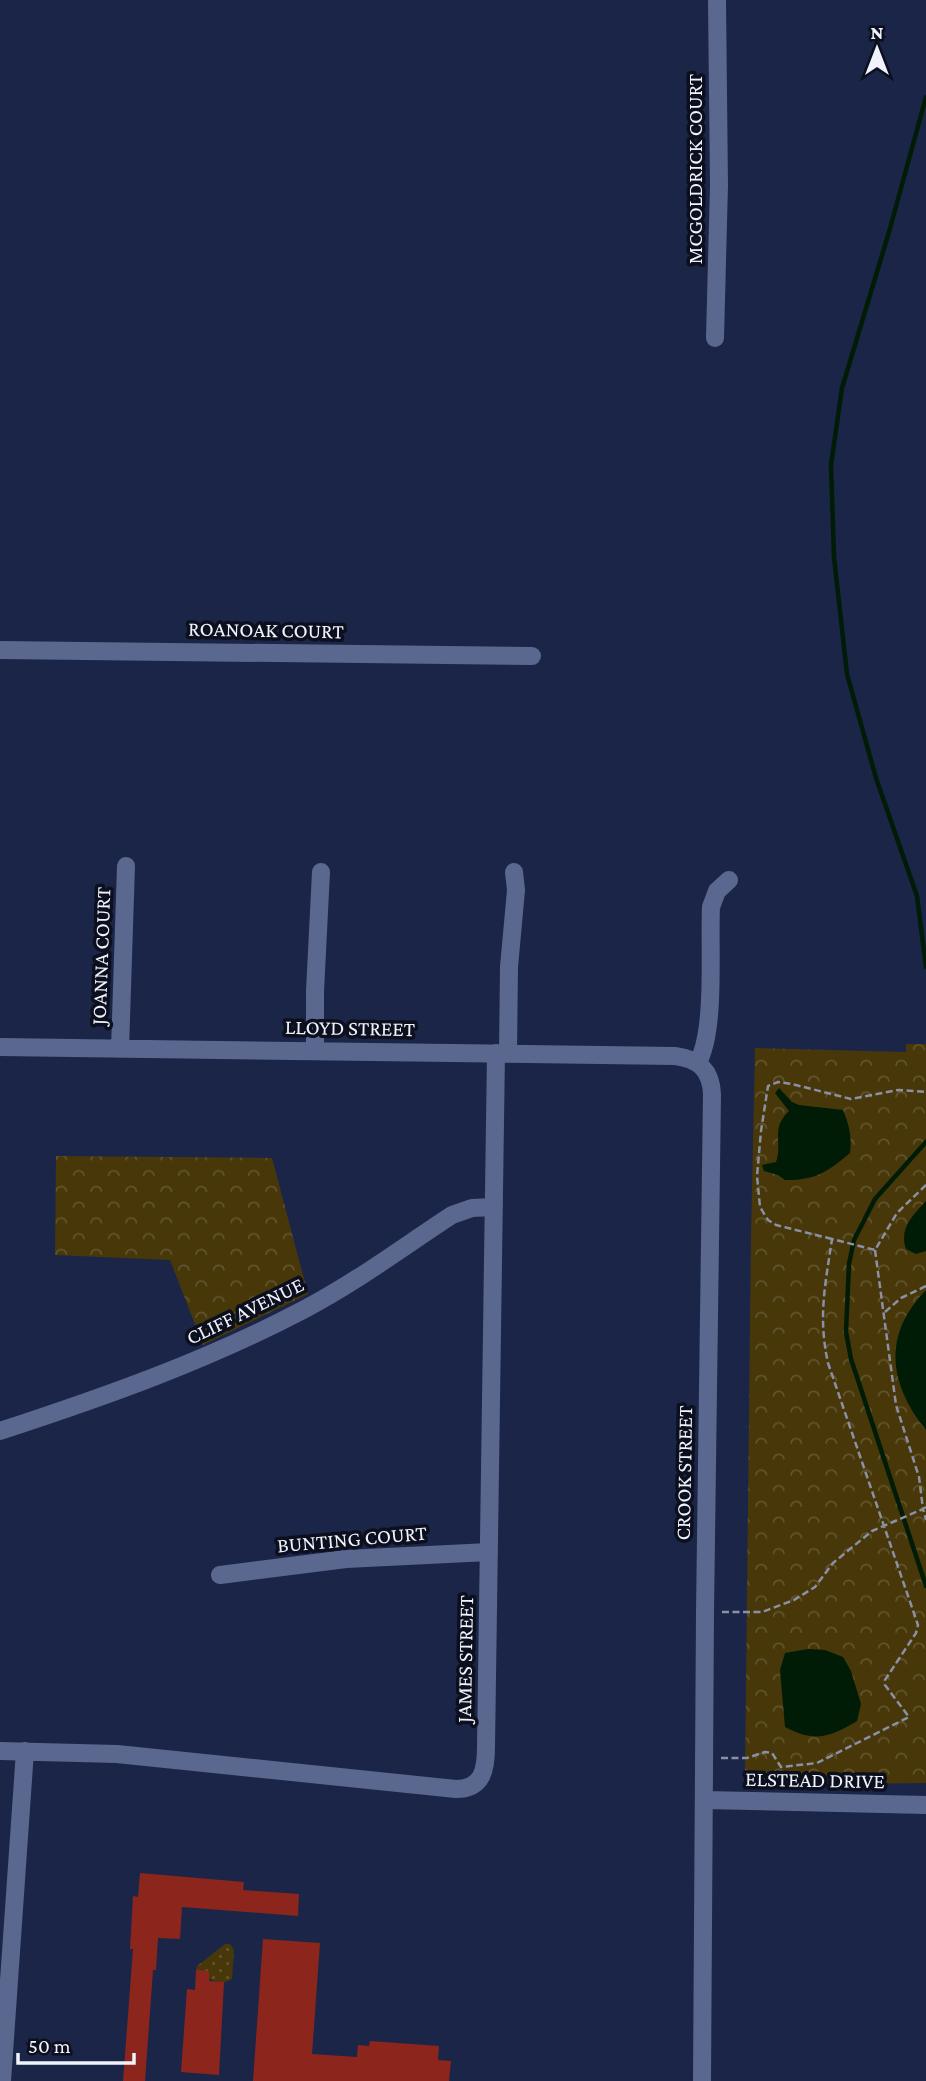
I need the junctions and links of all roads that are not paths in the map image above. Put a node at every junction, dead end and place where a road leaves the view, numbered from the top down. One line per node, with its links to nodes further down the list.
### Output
1 (717, 0): 2 (street, MCGOLDRICK COURT)
2 (715, 338)
3 (0, 650): 4 (street, ROANOAK COURT)
4 (532, 656)
5 (126, 866): 10 (street, JOANNA COURT)
6 (321, 872): 11 (street)
7 (514, 872): 12 (street, JAMES STREET)
8 (729, 880): 13 (street)
9 (0, 1046): 10 (street, LLOYD STREET)
10 (120, 1049): 11 (street, LLOYD STREET)
11 (315, 1051): 12 (street, LLOYD STREET)
12 (502, 1053): 13 (street, LLOYD STREET); 14 (street, JAMES STREET)
13 (698, 1062): 20 (street, CROOK STREET)
14 (494, 1207): 15 (street, CLIFF AVENUE); 16 (street, JAMES STREET)
15 (0, 1431)
16 (489, 1552): 17 (street, BUNTING COURT); 19 (street, JAMES STREET)
17 (220, 1575)
18 (0, 1751): 19 (street, JAMES STREET)
19 (25, 1751): 22 (street)
20 (704, 1800): 21 (street, ELSTEAD DRIVE); 23 (street, CROOK STREET)
21 (926, 1805)
22 (2, 2081)
23 (702, 2081)

